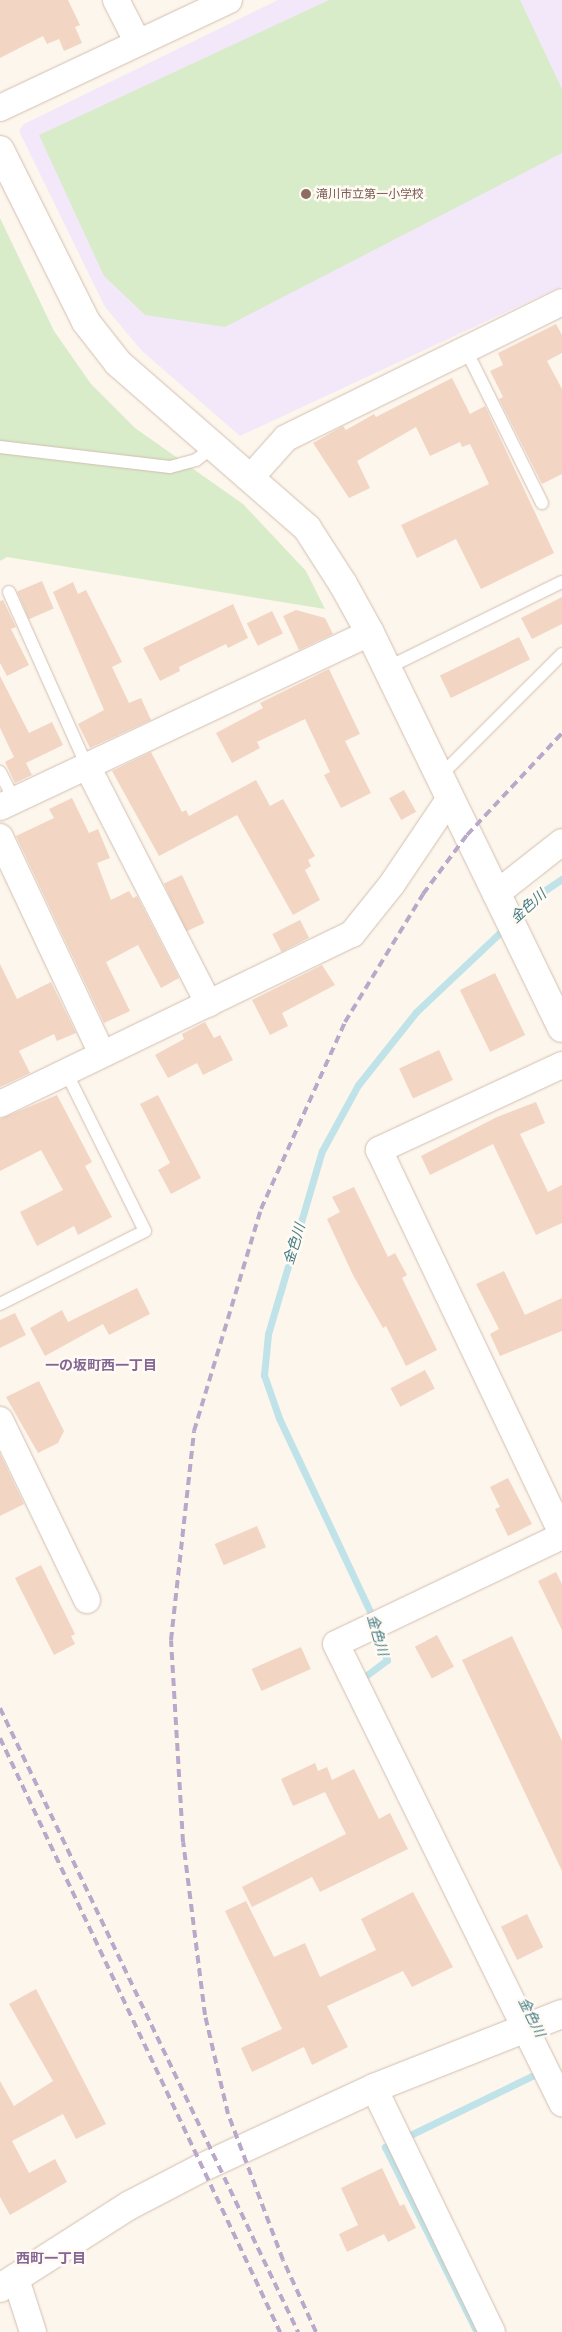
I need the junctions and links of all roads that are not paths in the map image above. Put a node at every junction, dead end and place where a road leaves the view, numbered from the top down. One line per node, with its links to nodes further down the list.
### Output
1 (116, 0): 3 (street)
2 (230, 0): 3 (street)
3 (138, 43): 4 (street)
4 (0, 108)
5 (0, 150): 9 (street)
6 (561, 305): 7 (street)
7 (466, 350): 10 (street); 11 (lane)
8 (0, 447): 9 (lane)
9 (213, 447): 10 (street)
10 (250, 477): 14 (street)
11 (542, 503)
12 (562, 582): 16 (lane)
13 (8, 592): 17 (lane)
14 (370, 633): 16 (street); 17 (street)
15 (562, 654): 19 (lane)
16 (387, 668): 19 (street)
17 (87, 766): 20 (street); 24 (street)
18 (0, 772): 20 (lane)
19 (444, 788): 23 (street); 24 (street)
20 (7, 804)
21 (0, 837): 26 (street)
22 (562, 842): 23 (street)
23 (496, 894): 25 (street)
24 (209, 1004): 26 (street)
25 (562, 1028)
26 (102, 1054): 28 (street)
27 (562, 1065): 32 (street)
28 (66, 1072): 29 (street); 30 (lane)
29 (0, 1104)
30 (0, 1304)
31 (0, 1420): 33 (street)
32 (562, 1535): 35 (street)
33 (88, 1600)
34 (562, 2014): 35 (street)
35 (526, 2028): 36 (street); 37 (street)
36 (374, 2088): 38 (street); 40 (street)
37 (562, 2103)
38 (8, 2283): 39 (street)
39 (33, 2332)
40 (492, 2332)

